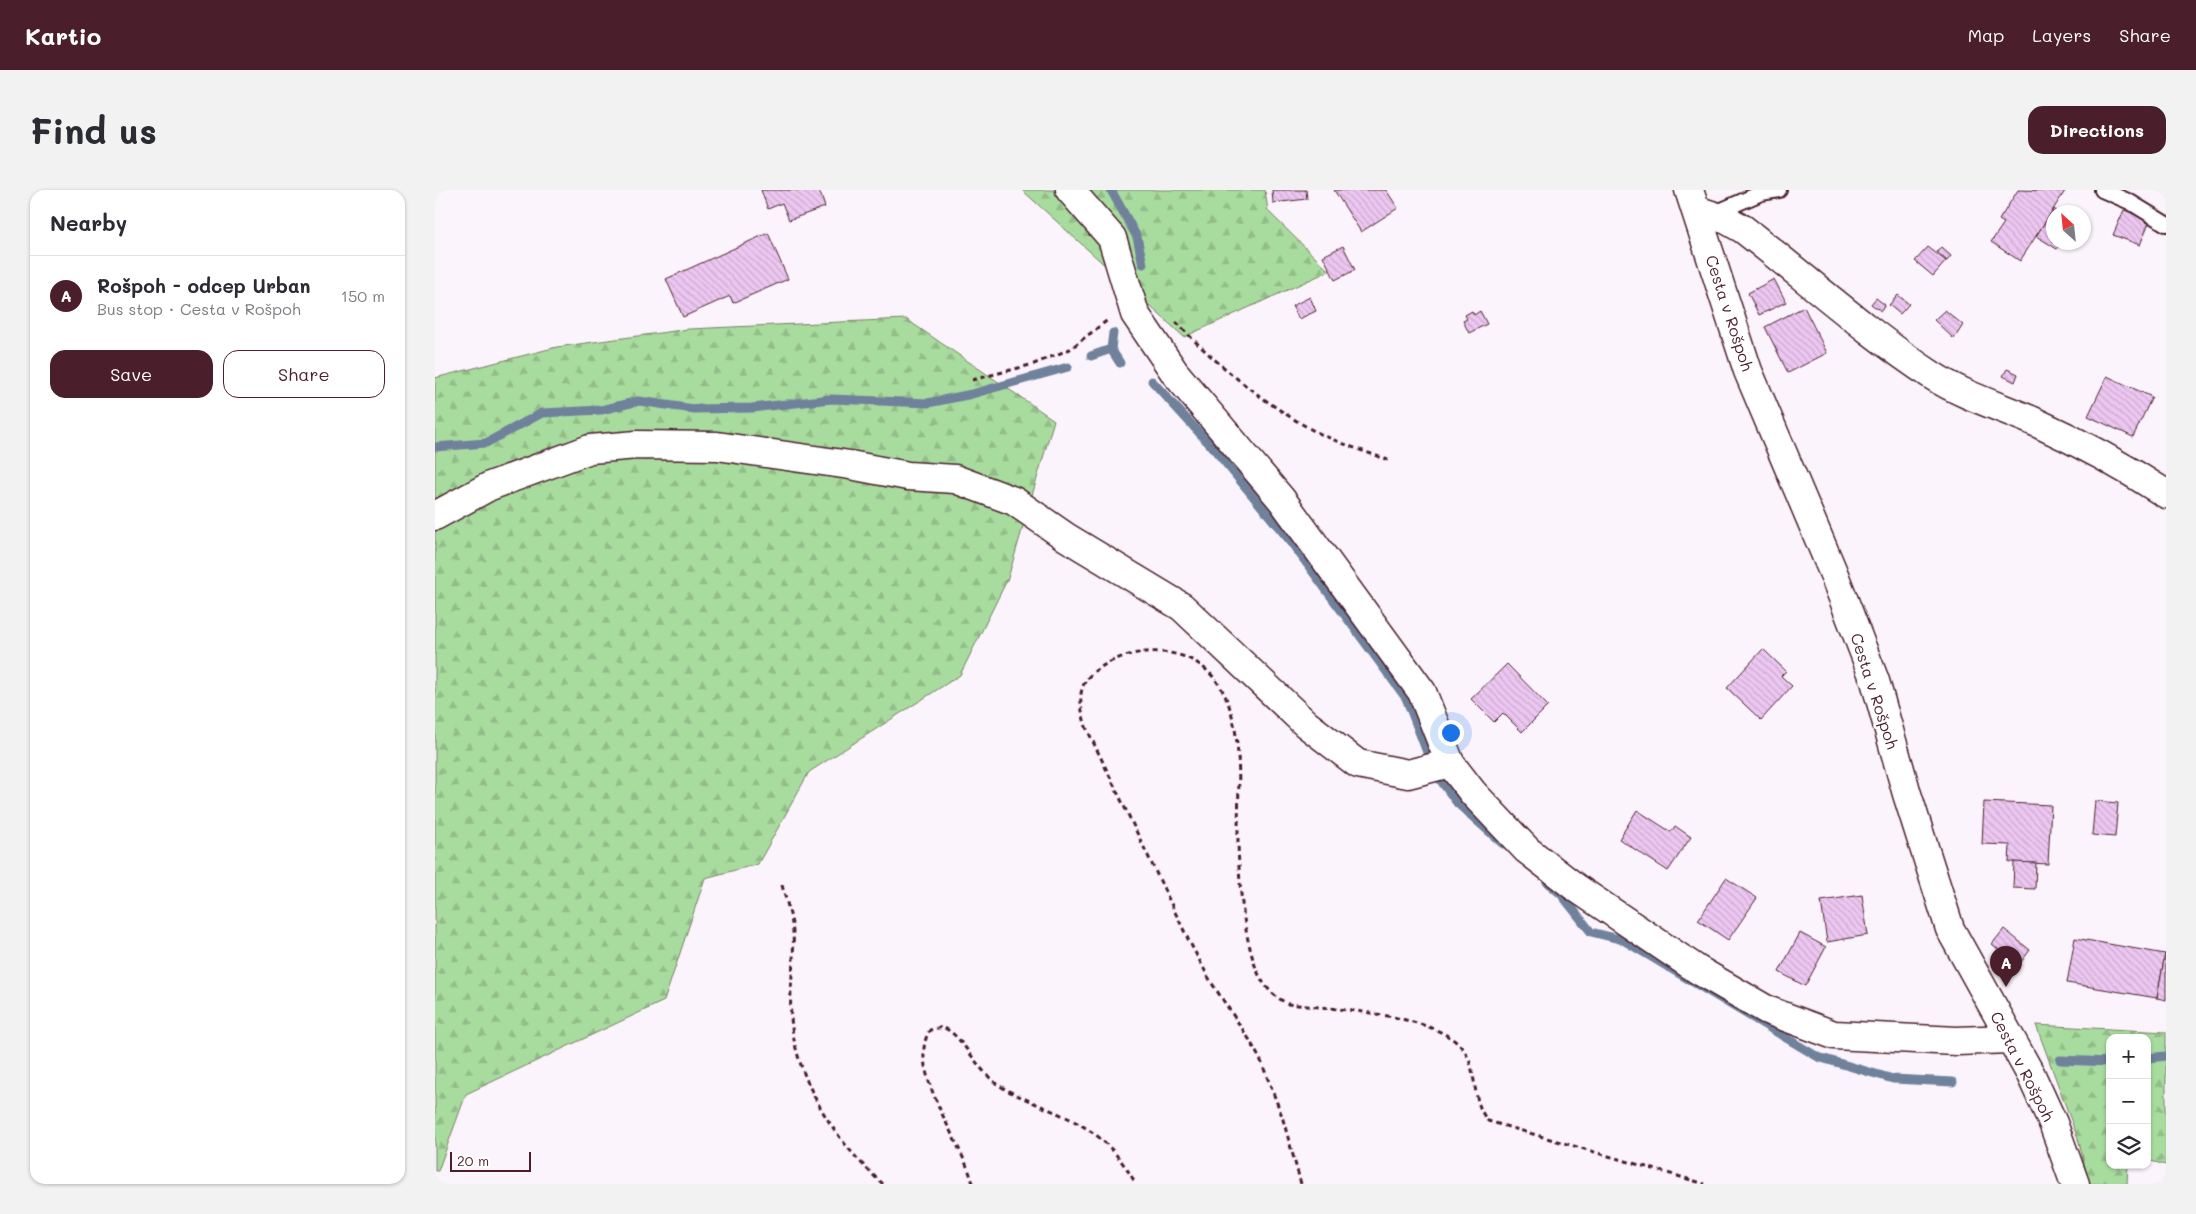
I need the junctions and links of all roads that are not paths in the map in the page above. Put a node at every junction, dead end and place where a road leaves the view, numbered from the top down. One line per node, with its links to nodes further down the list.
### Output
1 (1071, 190): 8 (street)
2 (1779, 190): 4 (lane)
3 (2102, 190): 5 (lane)
4 (1699, 205): 6 (street); 9 (street, Cesta v Rošpoh)
5 (2166, 224)
6 (2166, 494)
7 (435, 516): 8 (street)
8 (1450, 763): 9 (street)
9 (2010, 1038): 10 (street, Cesta v Rošpoh)
10 (2075, 1184)

